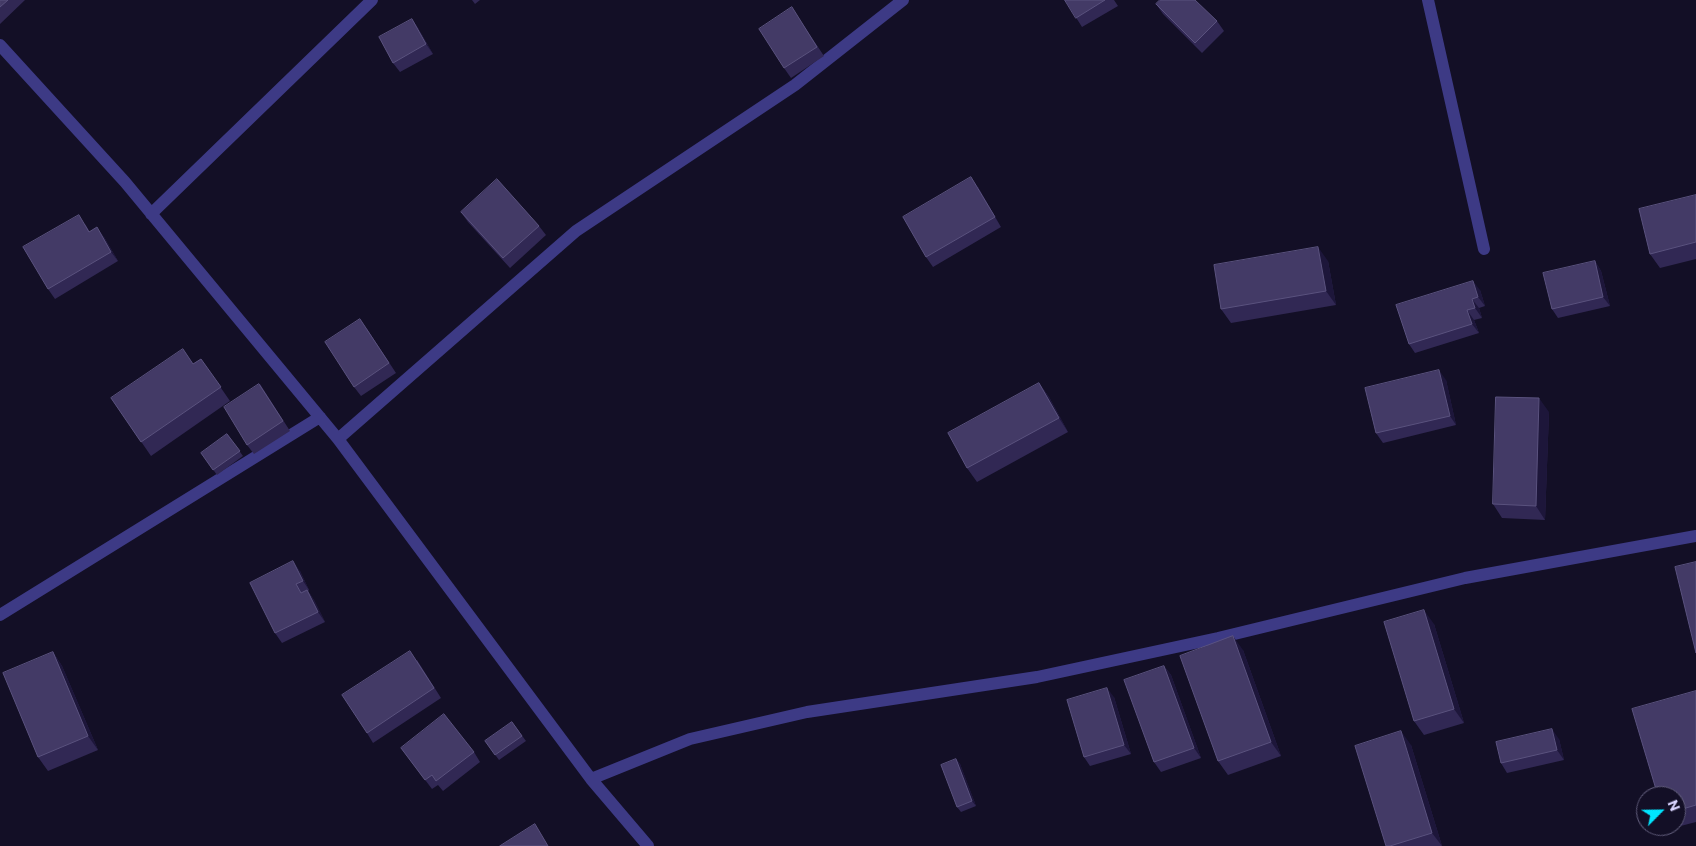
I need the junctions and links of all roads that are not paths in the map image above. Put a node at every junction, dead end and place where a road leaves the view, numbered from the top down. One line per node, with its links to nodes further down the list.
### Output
1 (372, 0): 5 (street)
2 (903, 0): 8 (street)
3 (1428, 0): 6 (street)
4 (0, 45): 5 (street)
5 (151, 214): 7 (street)
6 (1484, 249)
7 (320, 417): 8 (street); 10 (street)
8 (338, 439): 11 (street)
9 (1696, 536): 11 (street)
10 (0, 615)
11 (591, 779): 12 (street)
12 (648, 846)

